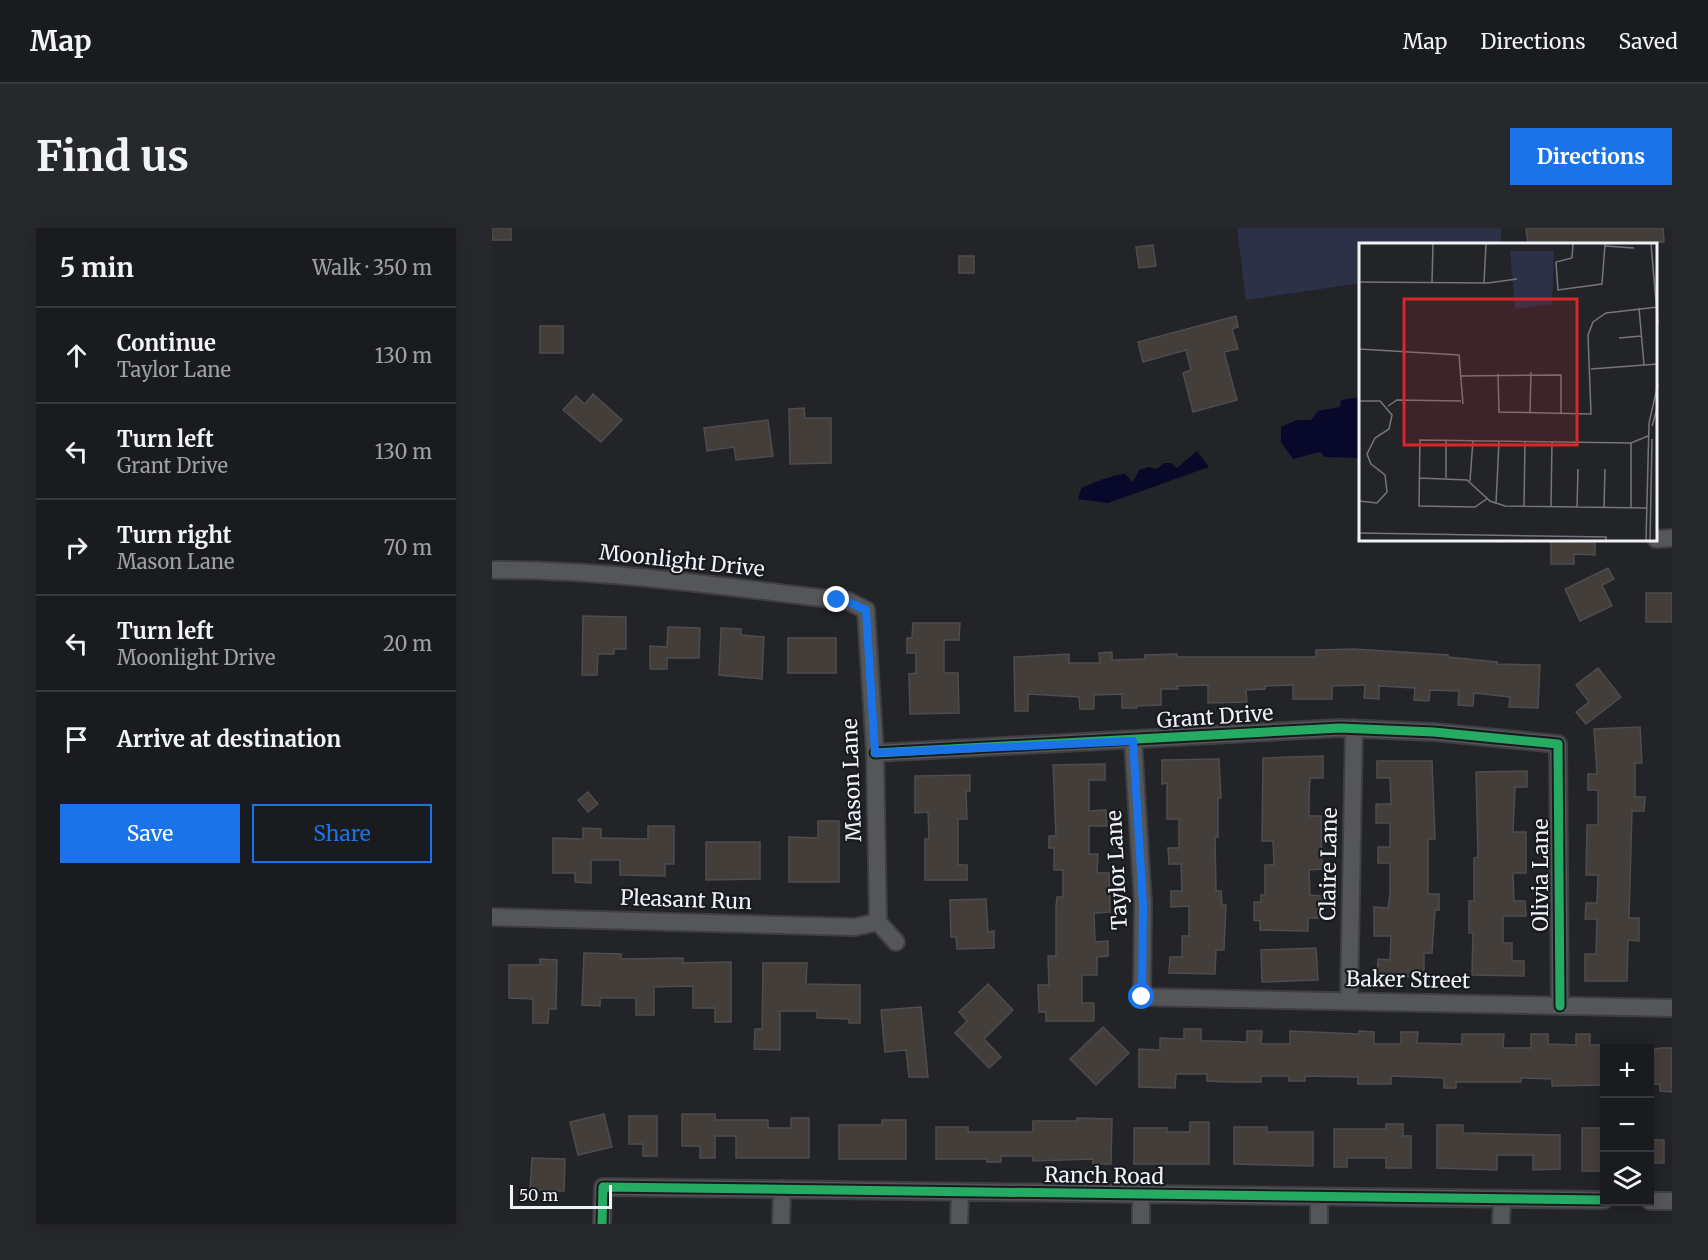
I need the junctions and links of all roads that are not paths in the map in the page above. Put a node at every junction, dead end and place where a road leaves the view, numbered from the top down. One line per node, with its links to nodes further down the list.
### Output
1 (1672, 538): 2 (street)
2 (1657, 539)
3 (492, 570): 4 (street, Moonlight Drive)
4 (866, 610): 8 (street, Mason Lane)
5 (1354, 729): 6 (street, Grant Drive); 7 (street, Grant Drive); 13 (street, Claire Lane)
6 (1133, 741): 8 (street, Grant Drive); 12 (street, Taylor Lane)
7 (1558, 744): 14 (street, Olivia Lane)
8 (875, 753): 10 (street, Mason Lane)
9 (492, 917): 10 (street, Pleasant Run)
10 (878, 922): 11 (street)
11 (896, 942)
12 (1142, 997): 13 (street, Baker Street)
13 (1349, 1001): 14 (street, Baker Street)
14 (1560, 1006): 15 (street, Baker Street)
15 (1672, 1008)
16 (782, 1190): 17 (street, Ranch Road); 24 (street, Ranch Road); 25 (street)
17 (960, 1192): 18 (street, Ranch Road); 26 (street)
18 (1141, 1194): 19 (street, Ranch Road); 27 (street)
19 (1320, 1197): 20 (street, Ranch Road); 28 (street)
20 (1502, 1199): 21 (street, Ranch Road); 29 (street)
21 (1600, 1200)
22 (1654, 1201): 23 (street)
23 (1672, 1201)
24 (602, 1224)
25 (781, 1224)
26 (960, 1224)
27 (1141, 1224)
28 (1319, 1224)
29 (1501, 1224)

